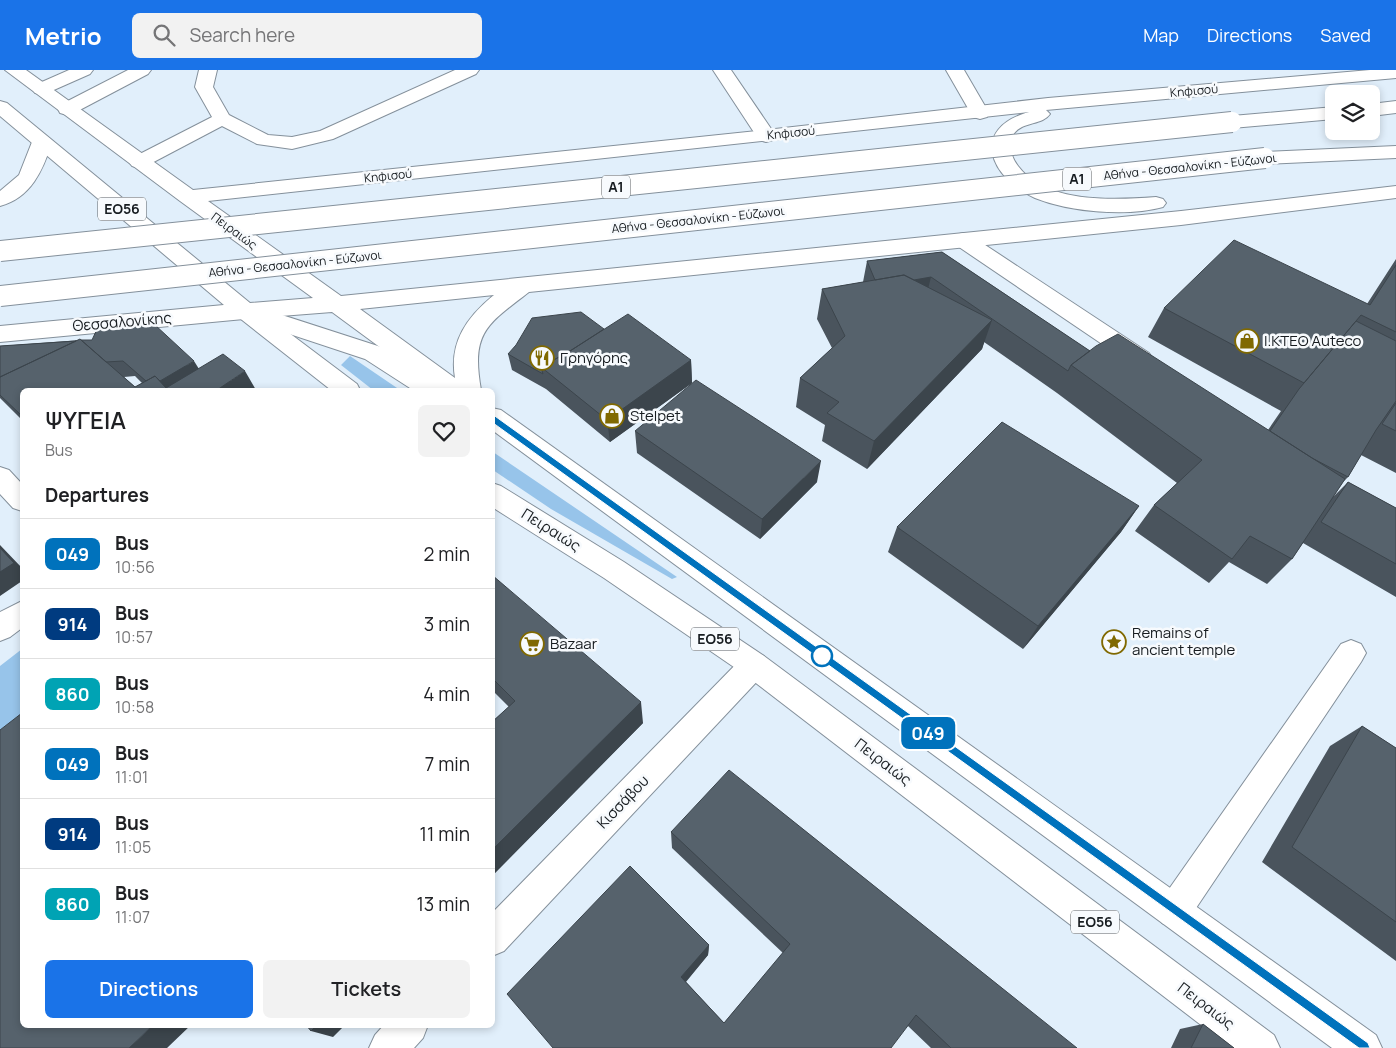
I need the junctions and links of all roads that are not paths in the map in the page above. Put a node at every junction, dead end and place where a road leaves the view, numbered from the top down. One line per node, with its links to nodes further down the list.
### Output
1 (14, 70): 9 (main road, Πειραιώς)
2 (84, 70): 9 (main road)
3 (142, 70): 13 (main road)
4 (208, 70): 17 (main road)
5 (470, 70): 17 (main road)
6 (722, 70): 18 (main road)
7 (955, 70): 15 (main road)
8 (1396, 73): 10 (main road, Κηφισού)
9 (41, 89): 13 (main road, Πειραιώς)
10 (1166, 94): 15 (main road, Κηφισού); 22 (main road)
11 (0, 107): 19 (main road, ΕΟ56)
12 (1396, 107): 14 (main road)
13 (67, 109): 21 (main road, Πειραιώς)
14 (1380, 109)
15 (980, 112): 18 (main road, Κηφισού)
16 (1325, 114): 27 (main road, Α1, bridge)
17 (222, 119): 21 (main road)
18 (766, 136): 24 (main road, Κηφισού)
19 (42, 142): 25 (main road); 31 (main road, ΕΟ56)
20 (1396, 152): 29 (main road, Αθήνα - Θεσσαλονίκη - Εύζωνοι / Α1, bridge)
21 (139, 162): 24 (main road, Πειραιώς)
22 (1396, 188)
23 (1396, 192): 26 (main road)
24 (187, 197): 30 (main road, Πειραιώς)
25 (0, 200)
26 (963, 240): 28 (main road); 33 (main road)
27 (0, 251)
28 (523, 285): 30 (main road); 37 (main road)
29 (0, 296)
30 (337, 304): 31 (main road); 36 (main road, Πειραιώς)
31 (245, 311): 32 (main road, Θεσσαλονίκης); 34 (main road, ΕΟ56); 35 (main road)
32 (0, 334)
33 (1147, 363)
34 (345, 388)
35 (428, 388)
36 (452, 388)
37 (469, 388)
38 (495, 419): 46 (main road)
39 (0, 477): 41 (main road)
40 (495, 496): 45 (main road, Πειραιώς / ΕΟ56)
41 (20, 499)
42 (20, 614): 43 (main road)
43 (0, 628)
44 (1351, 653): 46 (main road)
45 (754, 665): 47 (main road, Κισσάβου); 50 (main road, Πειραιώς / ΕΟ56)
46 (1174, 911): 51 (main road)
47 (495, 936)
48 (407, 1028): 49 (main road)
49 (388, 1048)
50 (1261, 1048)
51 (1364, 1048)

